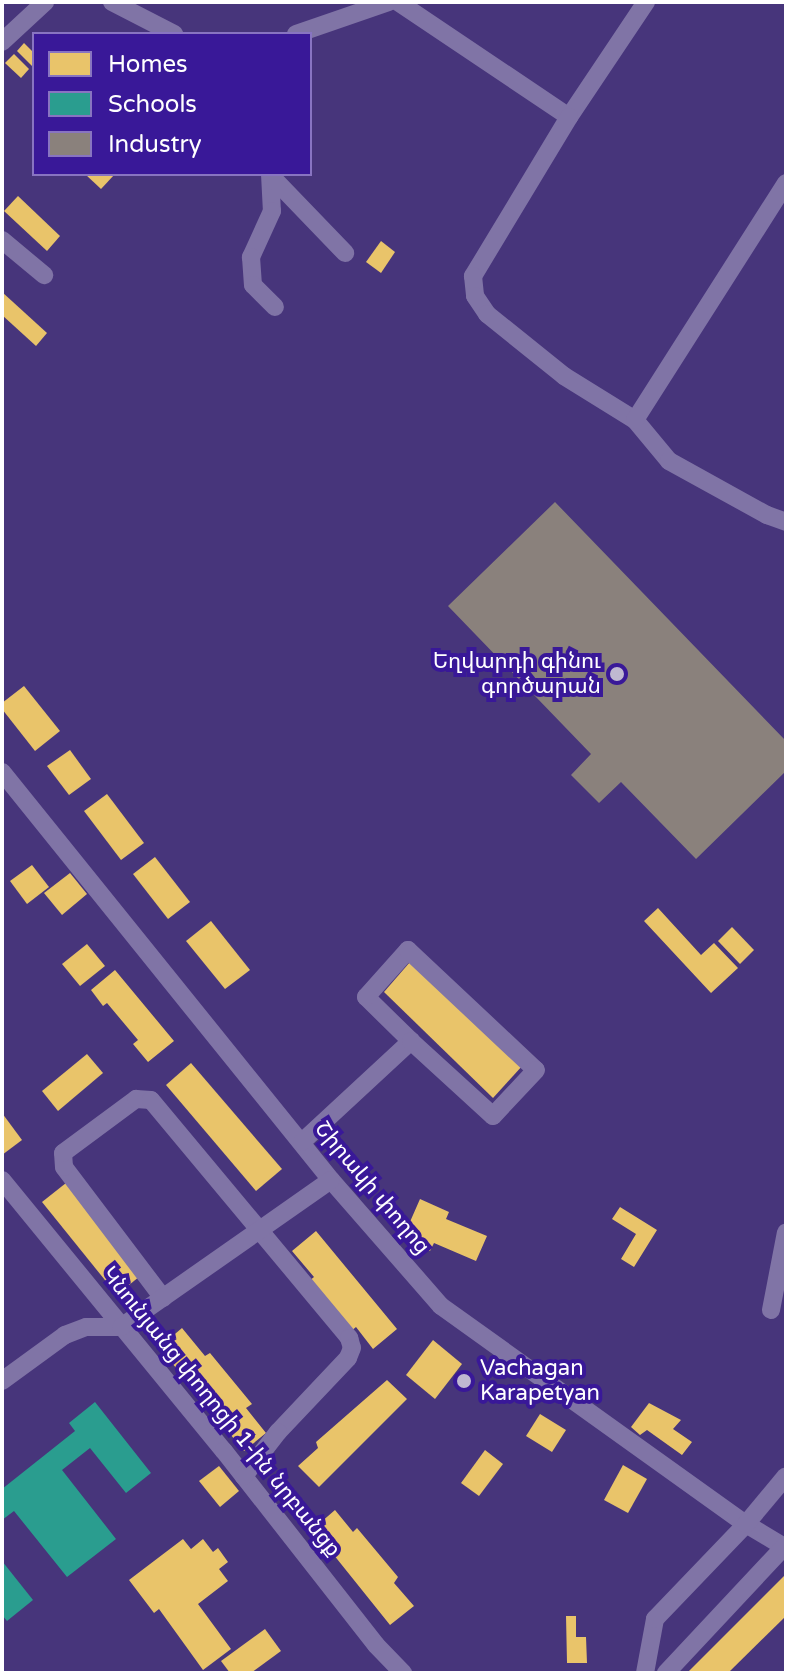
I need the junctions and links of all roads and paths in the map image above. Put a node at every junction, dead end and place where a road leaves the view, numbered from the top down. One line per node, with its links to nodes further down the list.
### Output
1 (112, 2): 6 (street)
2 (389, 2): 7 (street)
3 (398, 2): 9 (street)
4 (646, 2): 9 (street)
5 (36, 4): 8 (street)
6 (170, 32)
7 (302, 32)
8 (2, 42)
9 (569, 117): 17 (street)
10 (271, 176): 16 (street)
11 (272, 176): 14 (street)
12 (782, 195): 17 (street)
13 (2, 240): 15 (street)
14 (345, 253)
15 (44, 275)
16 (275, 307)
17 (635, 420): 18 (street)
18 (786, 522)
19 (2, 772): 21 (street, Շիրակի փողոց)
20 (411, 1041): 20 (street); 21 (street)
21 (302, 1142): 23 (street, Շիրակի փողոց)
22 (2, 1180): 28 (street, Կնունյանց փողոցի 1-ին նրբանցք)
23 (331, 1180): 24 (street); 32 (street, Շիրակի փողոց)
24 (257, 1232): 26 (street); 26 (street); 30 (street)
25 (786, 1232): 27 (street)
26 (163, 1298): 28 (street)
27 (771, 1310)
28 (121, 1327): 29 (street); 30 (street, Կնունյանց փողոցի 1-ին նրբանցք)
29 (2, 1381)
30 (244, 1476): 34 (street, Կնունյանց փողոցի 1-ին նրբանցք)
31 (786, 1476): 32 (street)
32 (746, 1524): 33 (street, Շիրակի փողոց); 35 (street)
33 (785, 1548): 36 (street)
34 (403, 1673)
35 (645, 1673)
36 (666, 1673)

